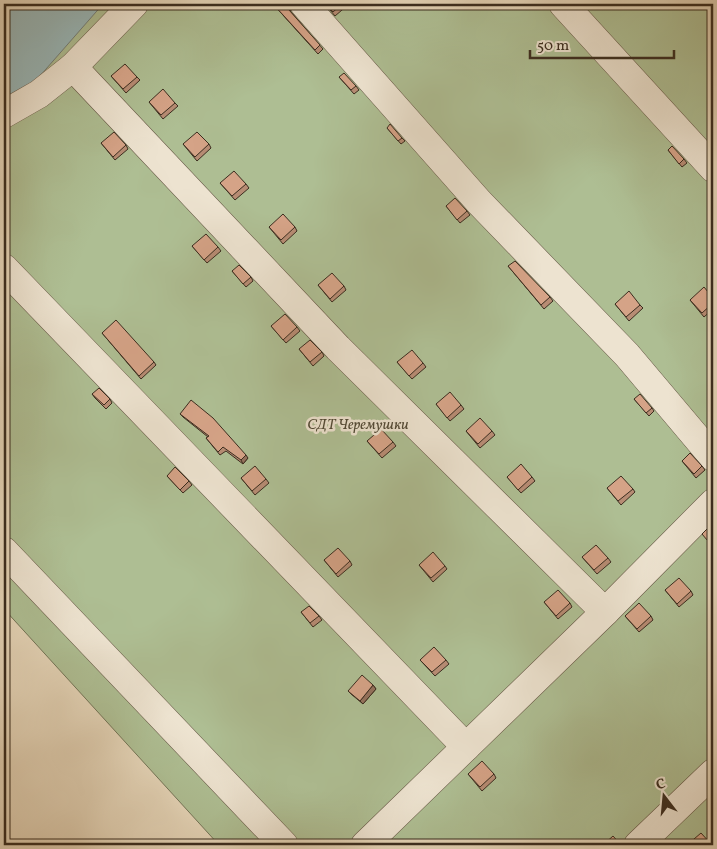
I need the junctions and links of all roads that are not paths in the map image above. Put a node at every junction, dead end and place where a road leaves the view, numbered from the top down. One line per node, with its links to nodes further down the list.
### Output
1 (134, 4): 4 (lane)
2 (304, 4): 8 (lane)
3 (563, 4): 6 (lane)
4 (72, 67): 5 (lane); 11 (lane)
5 (4, 114)
6 (713, 168)
7 (4, 268): 12 (lane)
8 (713, 457)
9 (713, 504): 11 (lane)
10 (4, 551): 14 (lane)
11 (605, 612): 12 (lane)
12 (466, 747): 15 (lane)
13 (713, 773): 16 (lane)
14 (284, 845)
15 (365, 845)
16 (638, 845)

